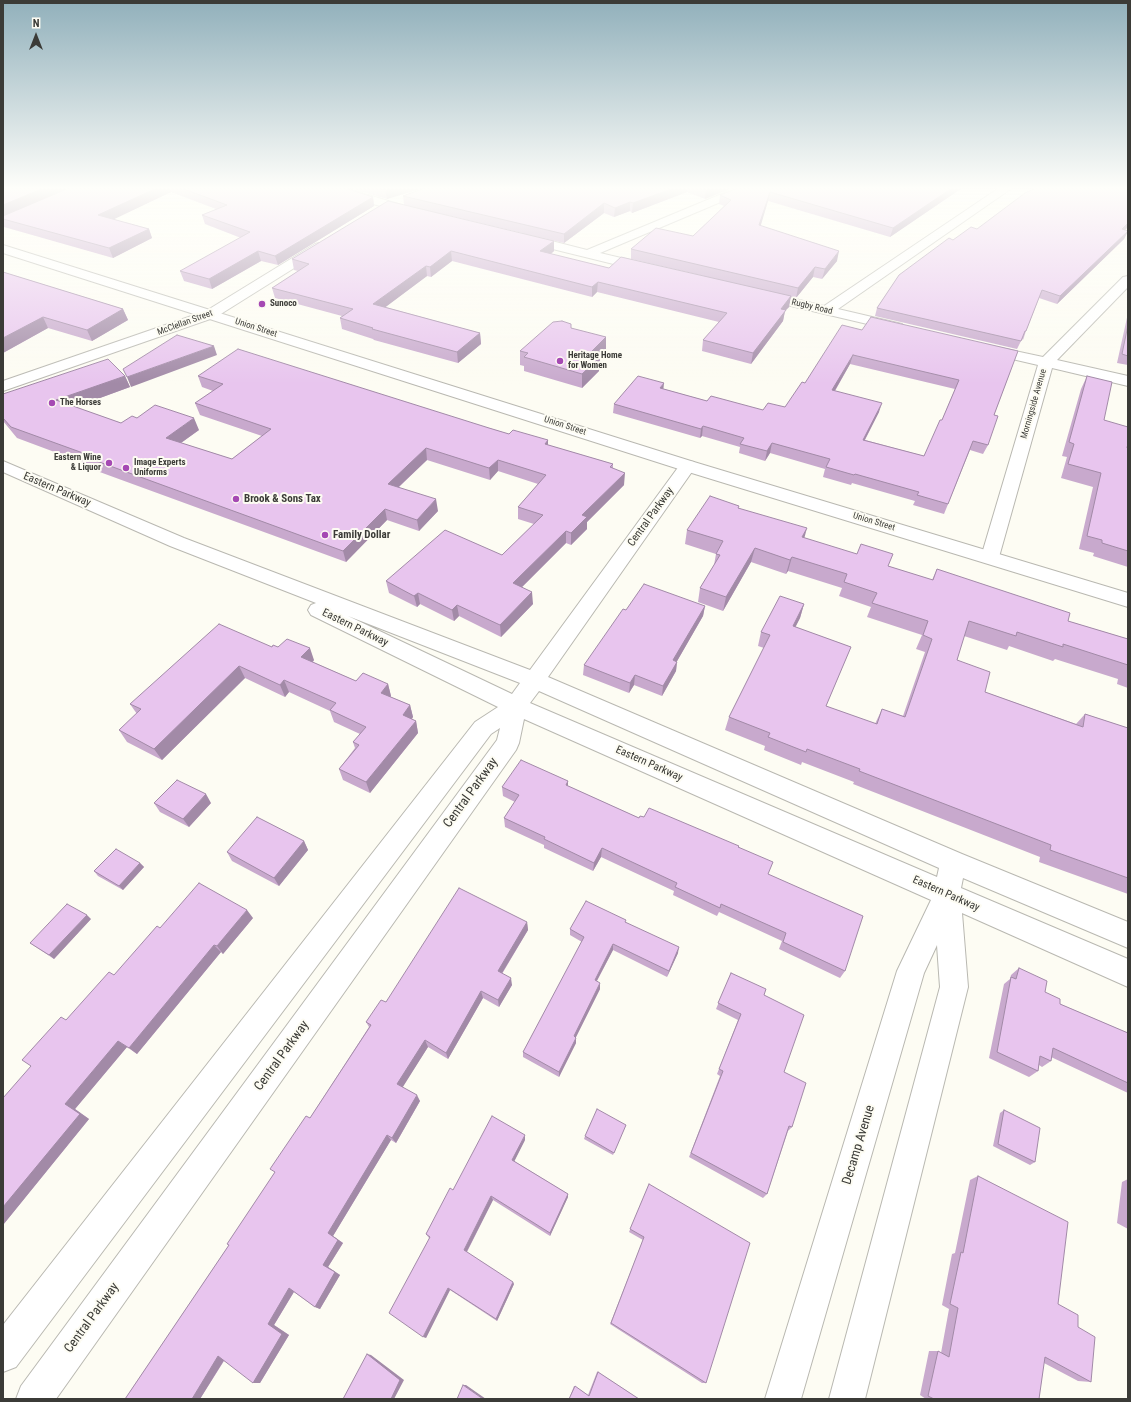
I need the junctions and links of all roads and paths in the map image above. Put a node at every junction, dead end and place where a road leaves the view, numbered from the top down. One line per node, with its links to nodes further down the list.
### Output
1 (17, 253): 9 (street, Union Street)
2 (308, 253): 9 (street, McClellan Street)
3 (910, 253): 8 (street)
4 (586, 254): 5 (street)
5 (656, 270)
6 (1128, 280): 12 (street, Morningside Avenue)
7 (750, 292): 8 (street, Rugby Road)
8 (827, 310): 10 (street, Rugby Road)
9 (211, 314): 14 (street, McClellan Street); 16 (street, Union Street)
10 (910, 330)
11 (978, 346): 12 (street)
12 (1046, 363): 13 (street); 18 (street, Morningside Avenue)
13 (1128, 381)
14 (3, 386)
15 (3, 466): 17 (street, Eastern Parkway)
16 (688, 466): 18 (street, Union Street); 20 (street, Central Parkway)
17 (177, 542): 20 (street, Eastern Parkway); 21 (street, Eastern Parkway)
18 (990, 557): 19 (street, Union Street)
19 (1128, 600)
20 (534, 680): 21 (street, Central Parkway); 22 (street, Eastern Parkway)
21 (516, 706): 23 (street, Eastern Parkway); 26 (street, Central Parkway); 27 (street, Central Parkway)
22 (953, 862): 23 (street, Decamp Avenue); 24 (street, Eastern Parkway)
23 (947, 895): 25 (street, Eastern Parkway); 28 (street, Decamp Avenue); 29 (street, Decamp Avenue)
24 (1128, 935)
25 (1128, 973)
26 (3, 1354)
27 (34, 1399)
28 (783, 1399)
29 (847, 1399)

